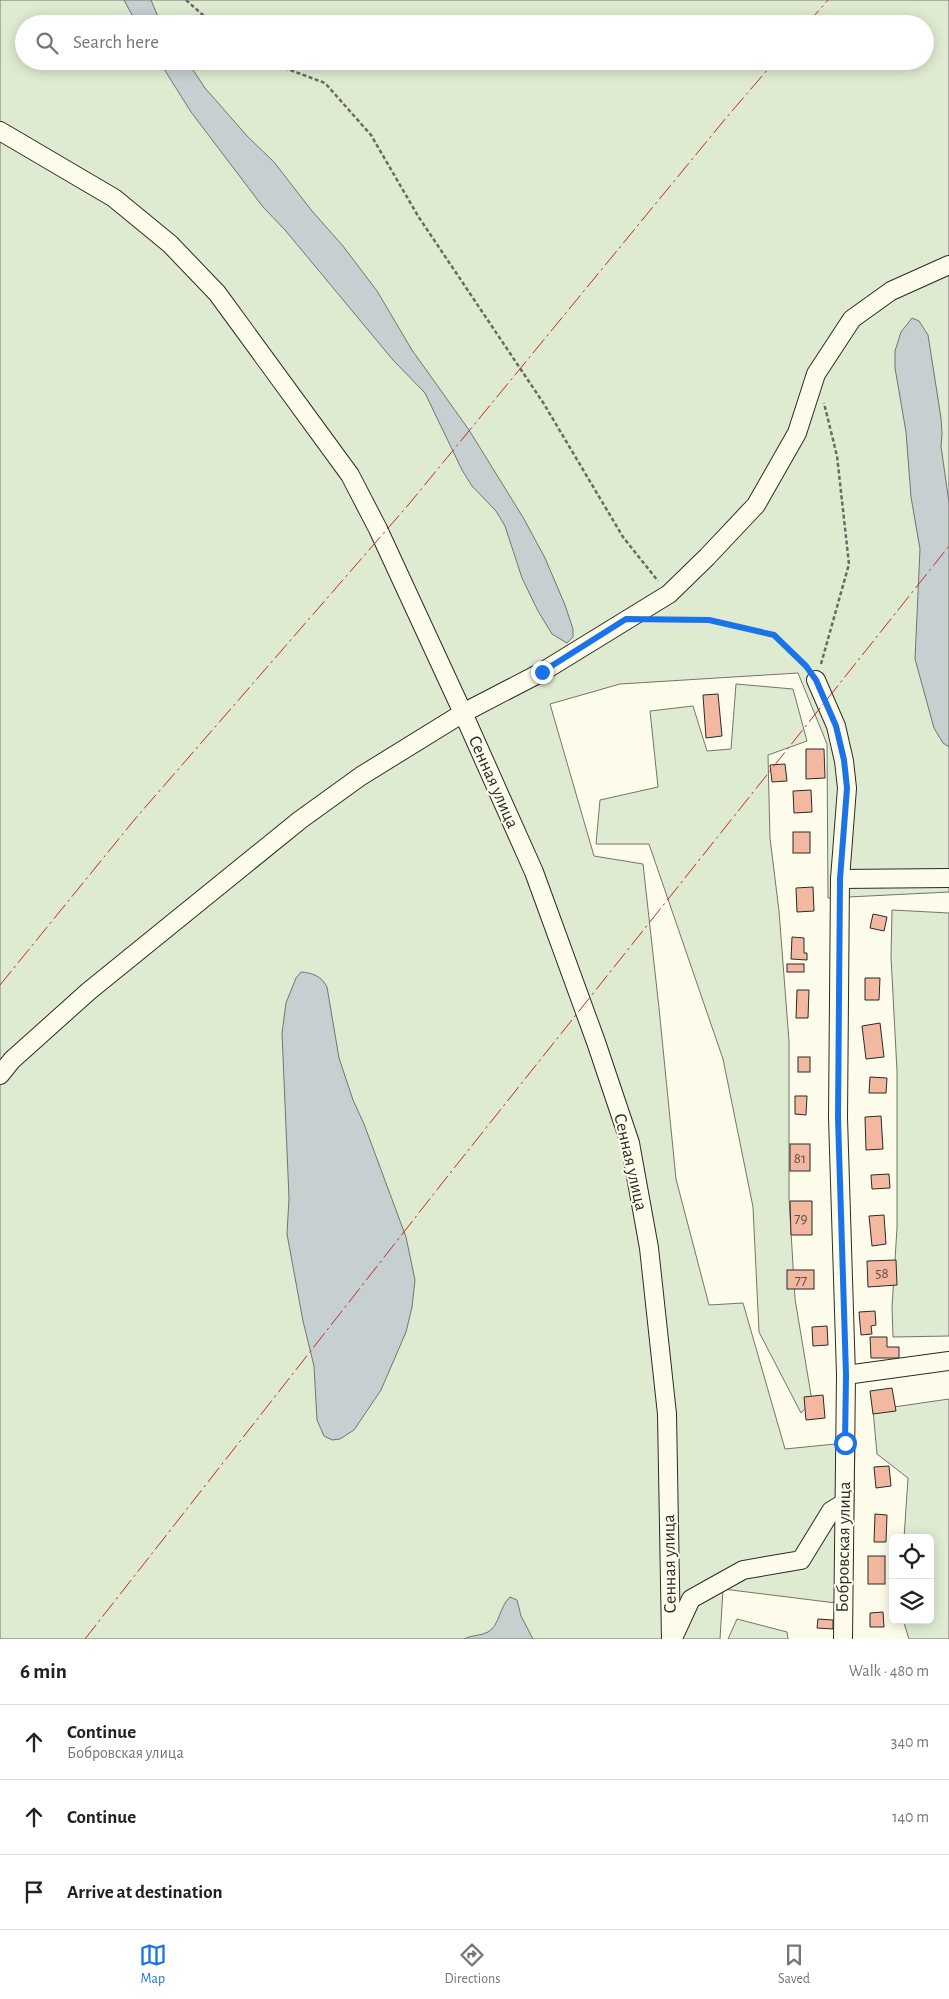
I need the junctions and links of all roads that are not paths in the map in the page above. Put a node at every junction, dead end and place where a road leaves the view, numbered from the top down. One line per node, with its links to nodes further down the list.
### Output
1 (0, 131): 4 (street, Сенная улица)
2 (949, 265): 4 (street)
3 (816, 680): 6 (street, Бобровская улица)
4 (463, 713): 7 (street); 11 (street, Сенная улица)
5 (949, 878): 6 (street)
6 (840, 879): 9 (street, Бобровская улица)
7 (0, 1075)
8 (949, 1361): 9 (street)
9 (846, 1375): 10 (street, Бобровская улица)
10 (844, 1503): 11 (street); 12 (street, Бобровская улица)
11 (672, 1639)
12 (843, 1639)

